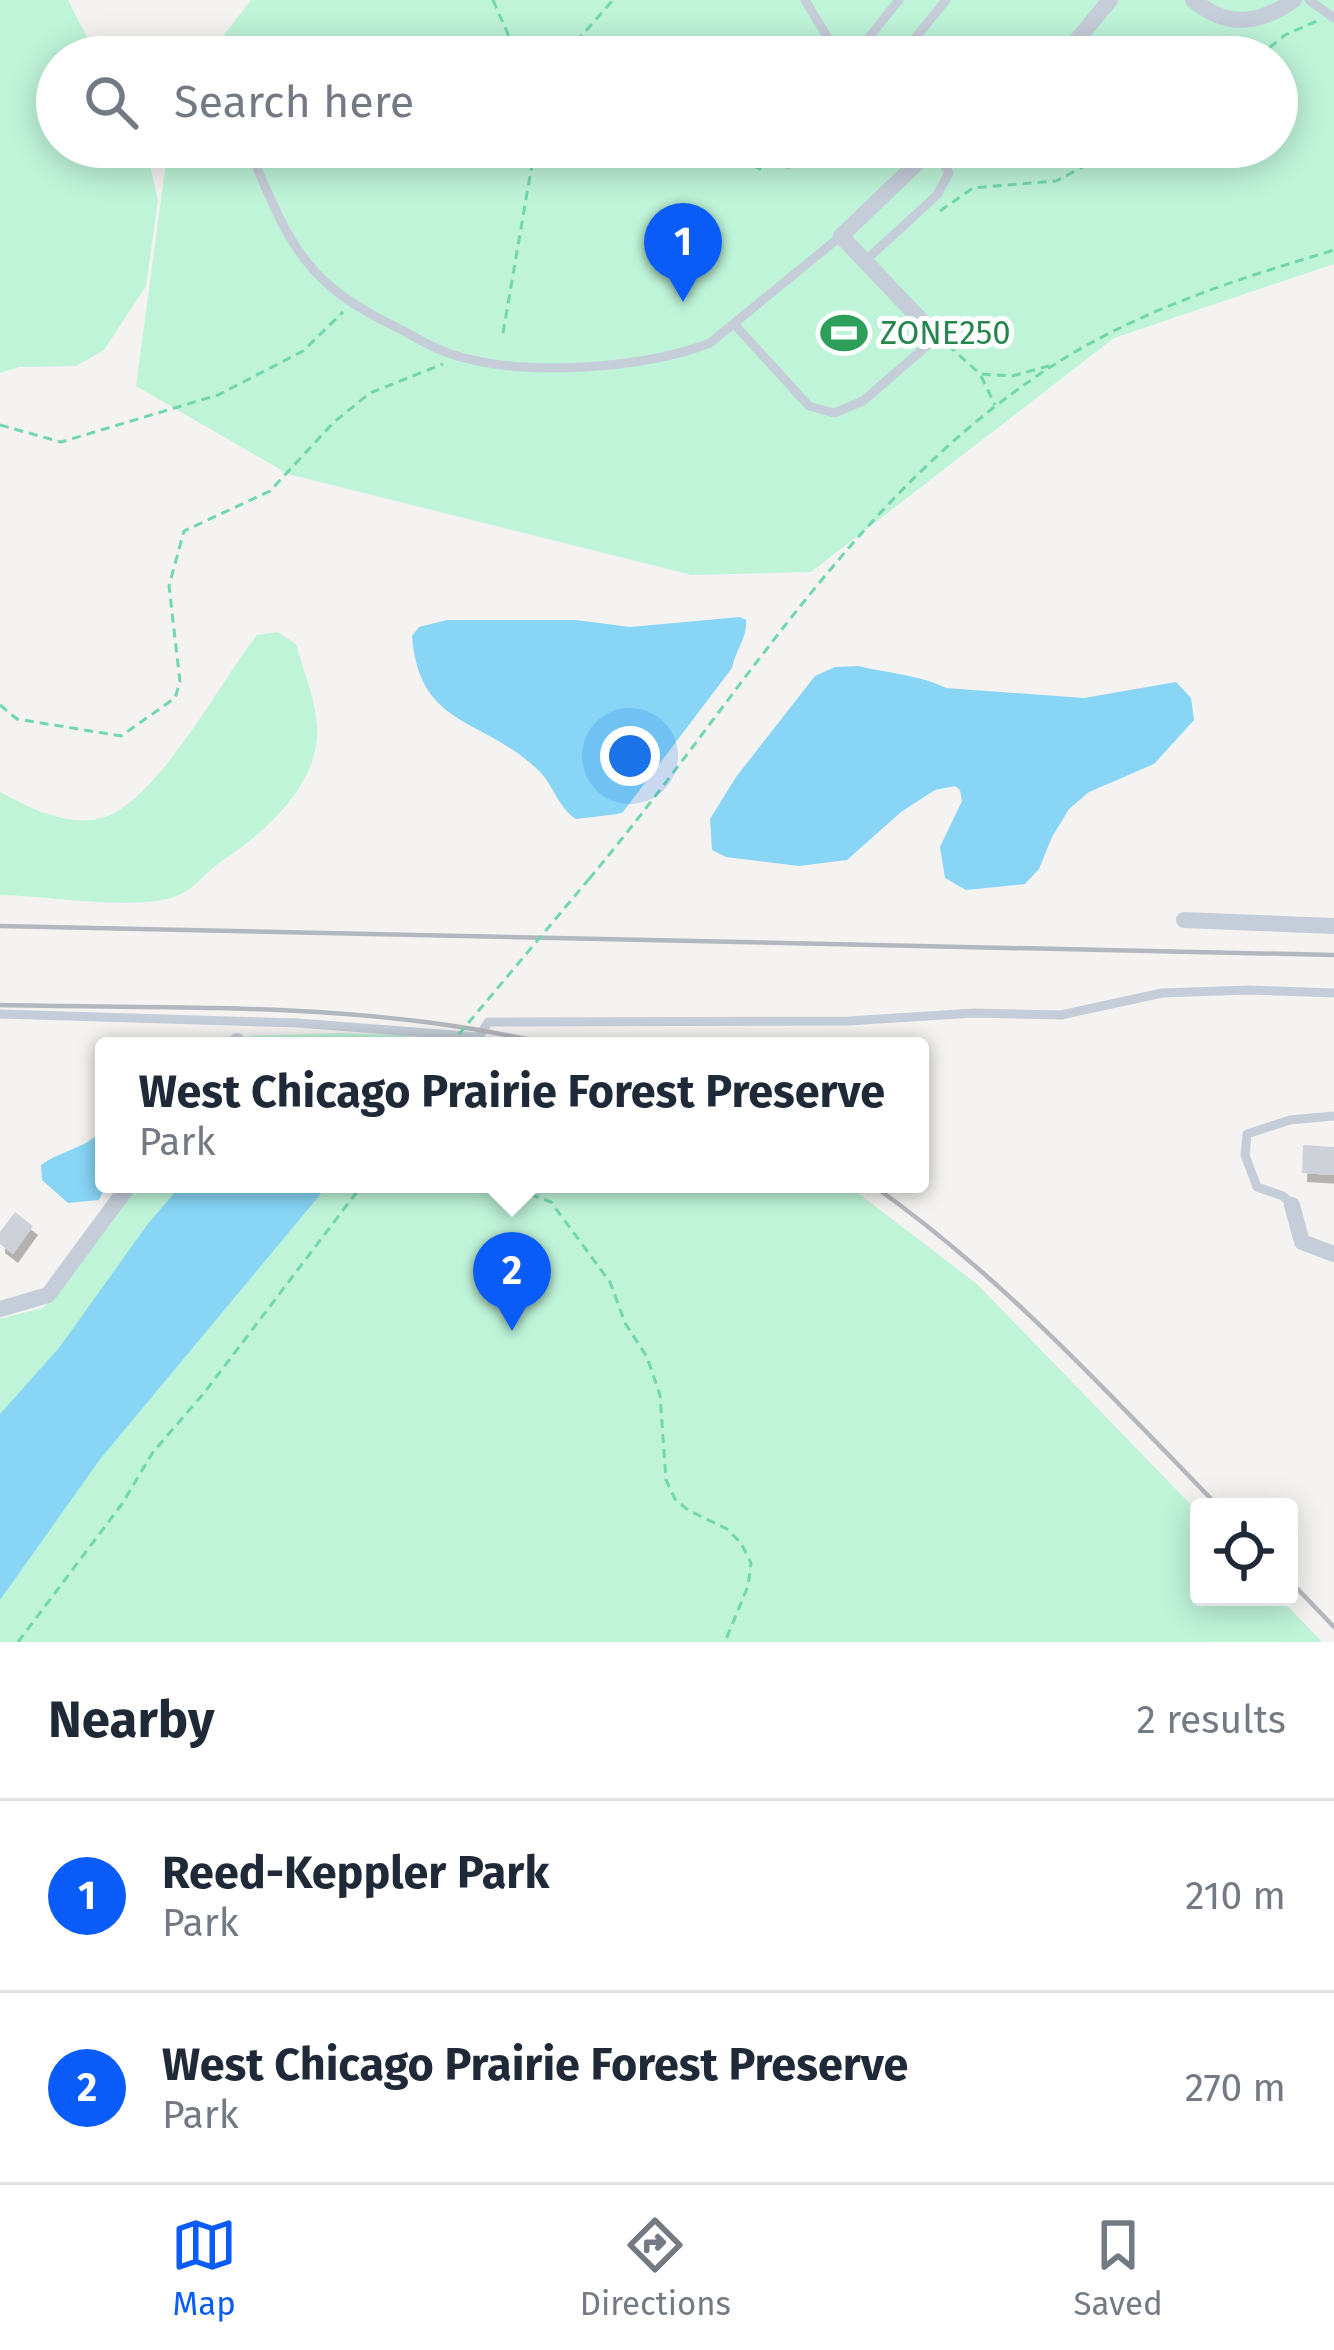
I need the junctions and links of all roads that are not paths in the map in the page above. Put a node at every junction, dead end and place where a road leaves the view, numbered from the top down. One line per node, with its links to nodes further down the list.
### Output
1 (805, 0): 9 (lane)
2 (899, 0): 10 (lane)
3 (946, 0): 11 (lane)
4 (1110, 0): 12 (street)
5 (1193, 0): 6 (street)
6 (1294, 0)
7 (1310, 0): 8 (lane)
8 (1334, 18)
9 (827, 36)
10 (869, 36)
11 (917, 36)
12 (1080, 36)
13 (259, 168): 18 (lane)
14 (912, 168): 16 (street)
15 (946, 168): 17 (lane)
16 (841, 236): 17 (street); 18 (lane)
17 (865, 261): 19 (street)
18 (734, 323): 19 (lane)
19 (937, 337)
20 (1184, 920): 21 (street)
21 (1334, 926)
22 (1334, 993): 23 (lane)
23 (0, 1014)
24 (1334, 1116): 26 (lane)
25 (123, 1193): 28 (street)
26 (1292, 1205): 27 (street)
27 (1334, 1254)
28 (0, 1309)

